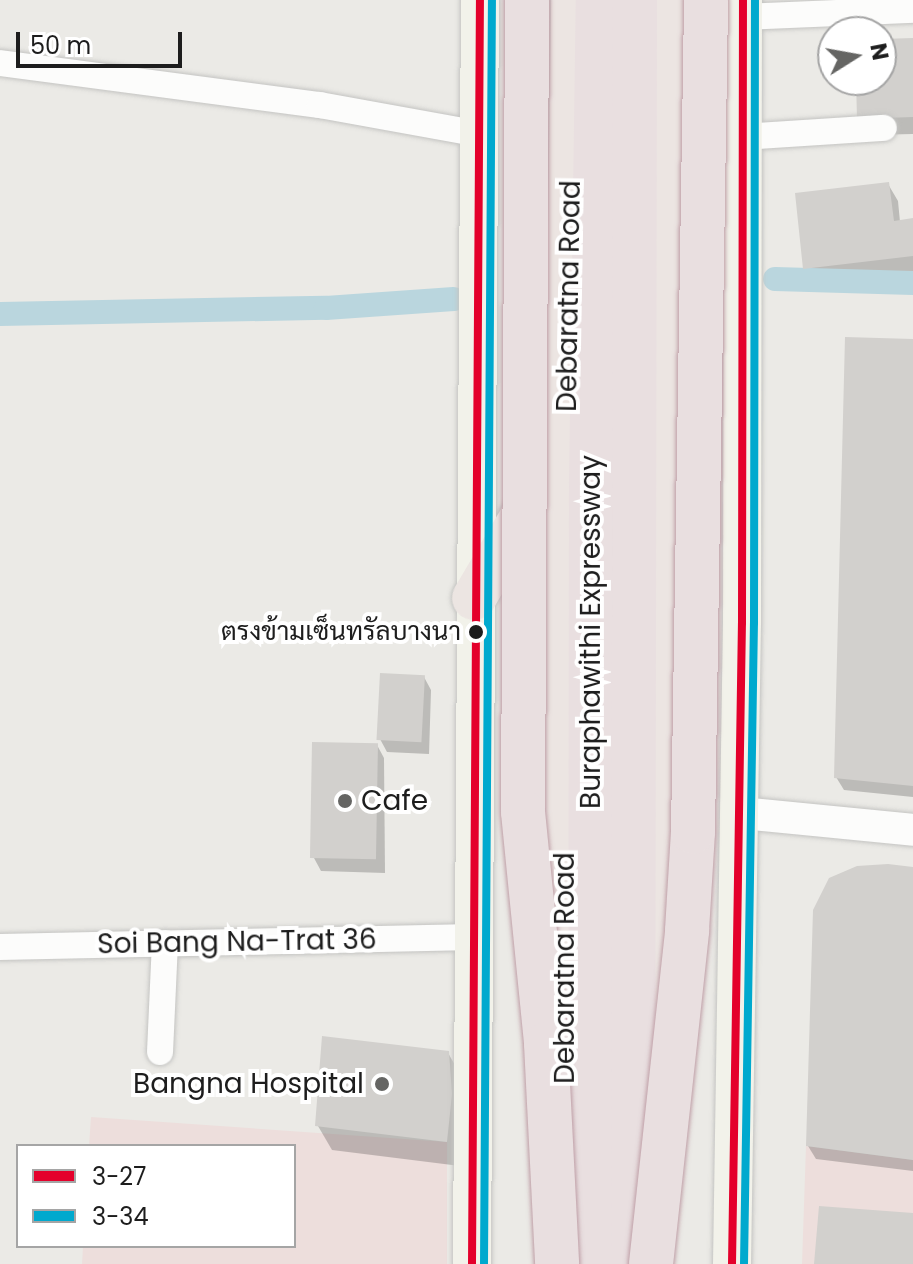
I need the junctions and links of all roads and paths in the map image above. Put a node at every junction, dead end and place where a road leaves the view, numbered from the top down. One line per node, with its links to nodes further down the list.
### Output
1 (480, 0): 11 (main road)
2 (527, 0): 22 (highway, bridge)
3 (573, 0): 13 (highway, Debaratna Road)
4 (598, 0): 24 (highway, Buraphawithi Expressway)
5 (635, 0): 25 (highway, Buraphawithi Expressway)
6 (665, 0): 26 (highway)
7 (731, 6): 8 (street); 12 (main road); 26 (highway, bridge)
8 (913, 10)
9 (0, 63): 11 (street)
10 (884, 128): 12 (street)
11 (479, 134): 14 (main road)
12 (743, 137): 15 (main road)
13 (567, 441): 14 (highway); 23 (highway, Debaratna Road)
14 (474, 598): 17 (main road)
15 (741, 813): 16 (street); 27 (main road)
16 (913, 830)
17 (473, 937): 18 (street, Soi Bang Na-Trat 36); 21 (main road)
18 (165, 943): 19 (street, Soi Bang Na-Trat 36); 20 (street)
19 (0, 947)
20 (160, 1052)
21 (472, 1264)
22 (557, 1264)
23 (565, 1264)
24 (590, 1264)
25 (633, 1264)
26 (653, 1264)
27 (732, 1264)

